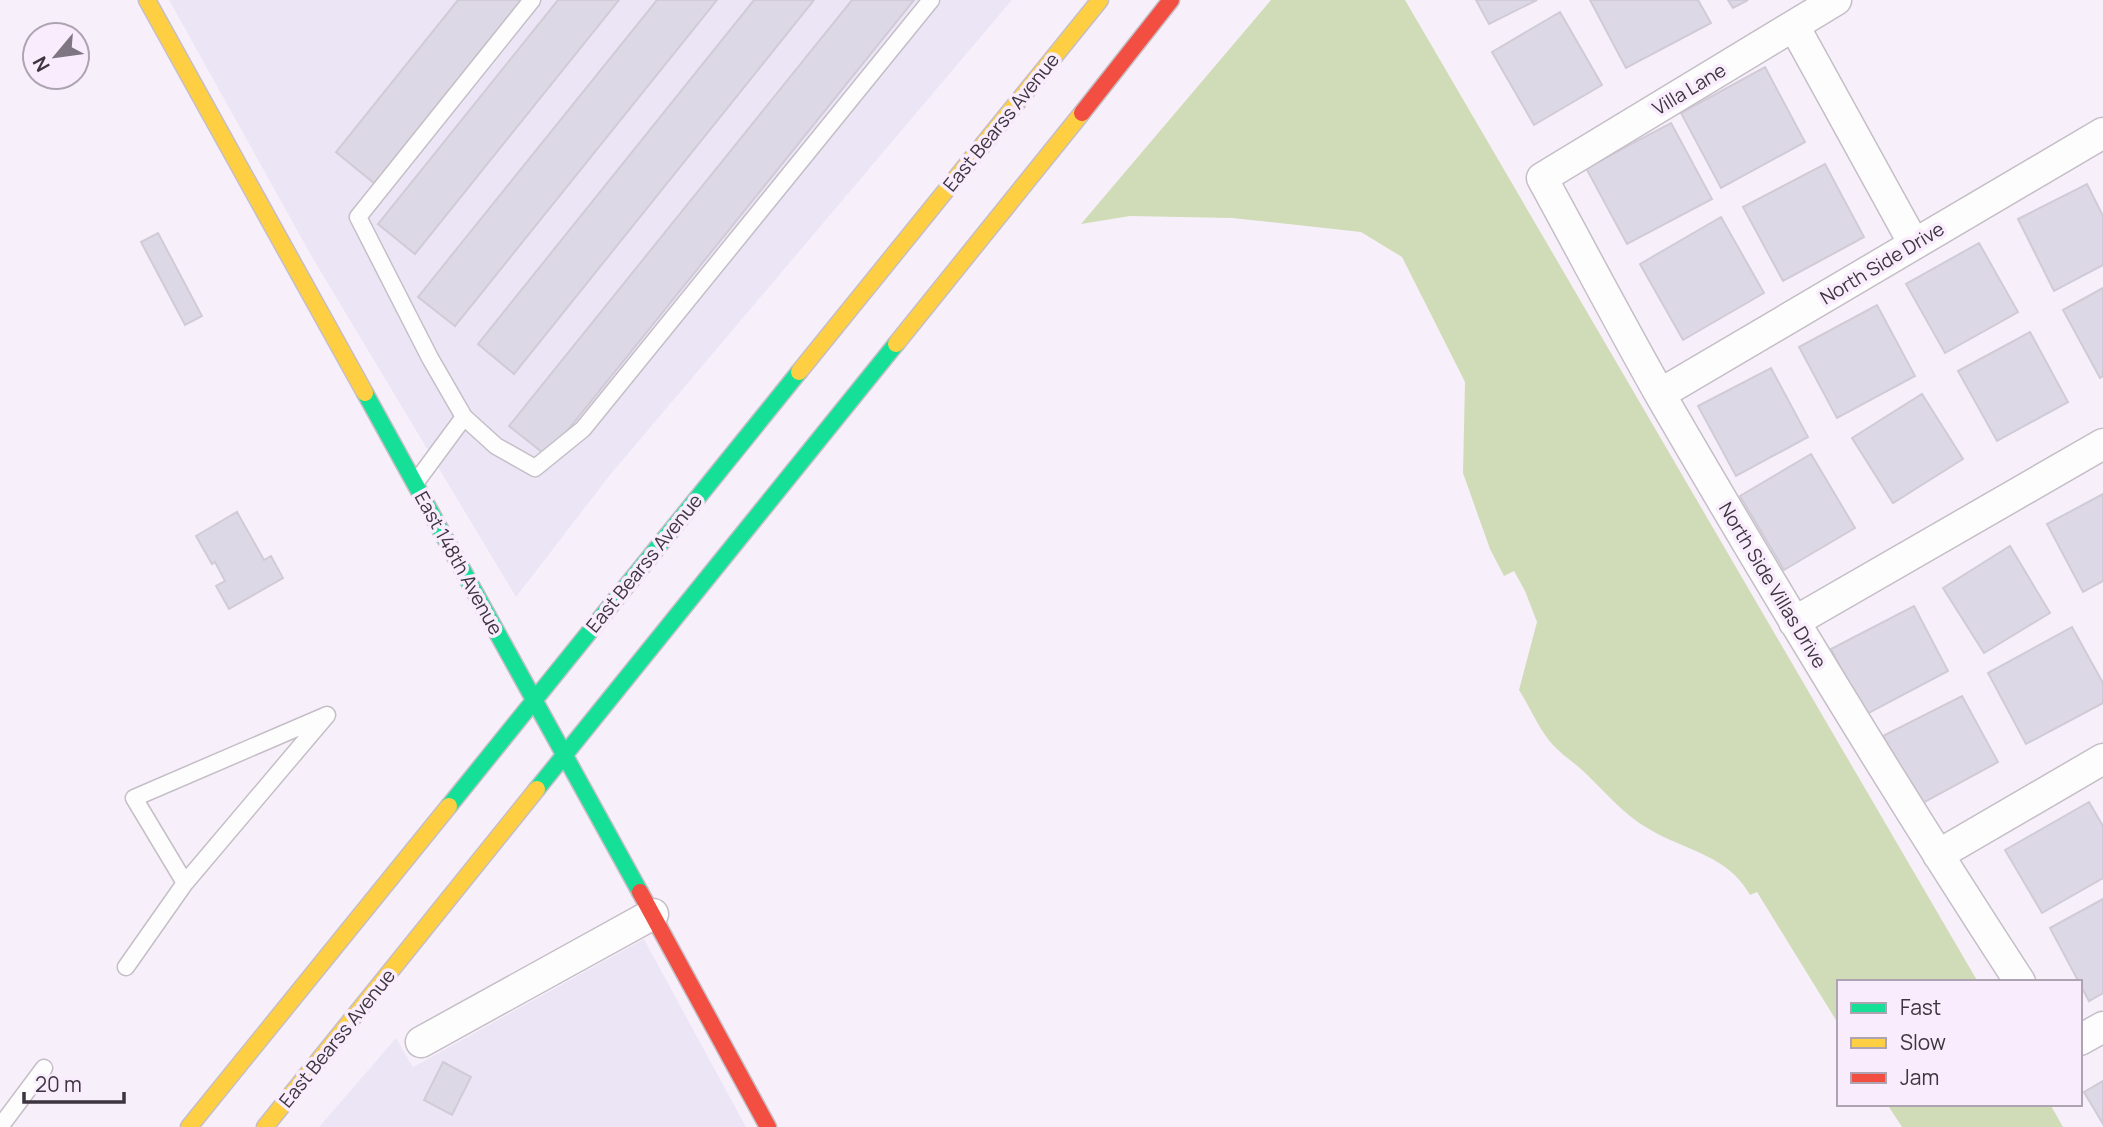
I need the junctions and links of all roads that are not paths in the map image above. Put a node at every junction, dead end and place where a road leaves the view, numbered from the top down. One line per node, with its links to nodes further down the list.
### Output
1 (147, 0): 14 (main road, East 148th Avenue)
2 (532, 0): 12 (lane)
3 (931, 0): 12 (lane)
4 (1100, 0): 16 (main road, East Bearss Avenue)
5 (1171, 0): 17 (main road, East Bearss Avenue)
6 (1836, 0): 7 (street, Villa Lane)
7 (1794, 26): 9 (street, Villa Lane); 10 (street)
8 (2103, 133): 10 (street, North Side Drive)
9 (1542, 178): 11 (street, North Side Villas Drive)
10 (1914, 244): 11 (street, North Side Drive)
11 (1660, 394): 15 (street, North Side Villas Drive)
12 (464, 417): 14 (lane)
13 (2103, 444): 15 (street)
14 (415, 483): 16 (main road, East 148th Avenue)
15 (1794, 622): 19 (street, North Side Villas Drive)
16 (534, 698): 17 (main road, East 148th Avenue); 29 (main road, East Bearss Avenue)
17 (566, 755): 21 (main road, East 148th Avenue); 30 (main road, East Bearss Avenue)
18 (2103, 759): 19 (street)
19 (1938, 855): 23 (street, North Side Villas Drive)
20 (185, 883): 20 (lane); 22 (lane)
21 (653, 914): 26 (street); 31 (main road, East 148th Avenue)
22 (126, 967)
23 (2020, 980)
24 (2103, 1027): 25 (street)
25 (2082, 1039)
26 (421, 1042)
27 (44, 1068): 28 (lane)
28 (0, 1127)
29 (189, 1127)
30 (265, 1127)
31 (768, 1127)

